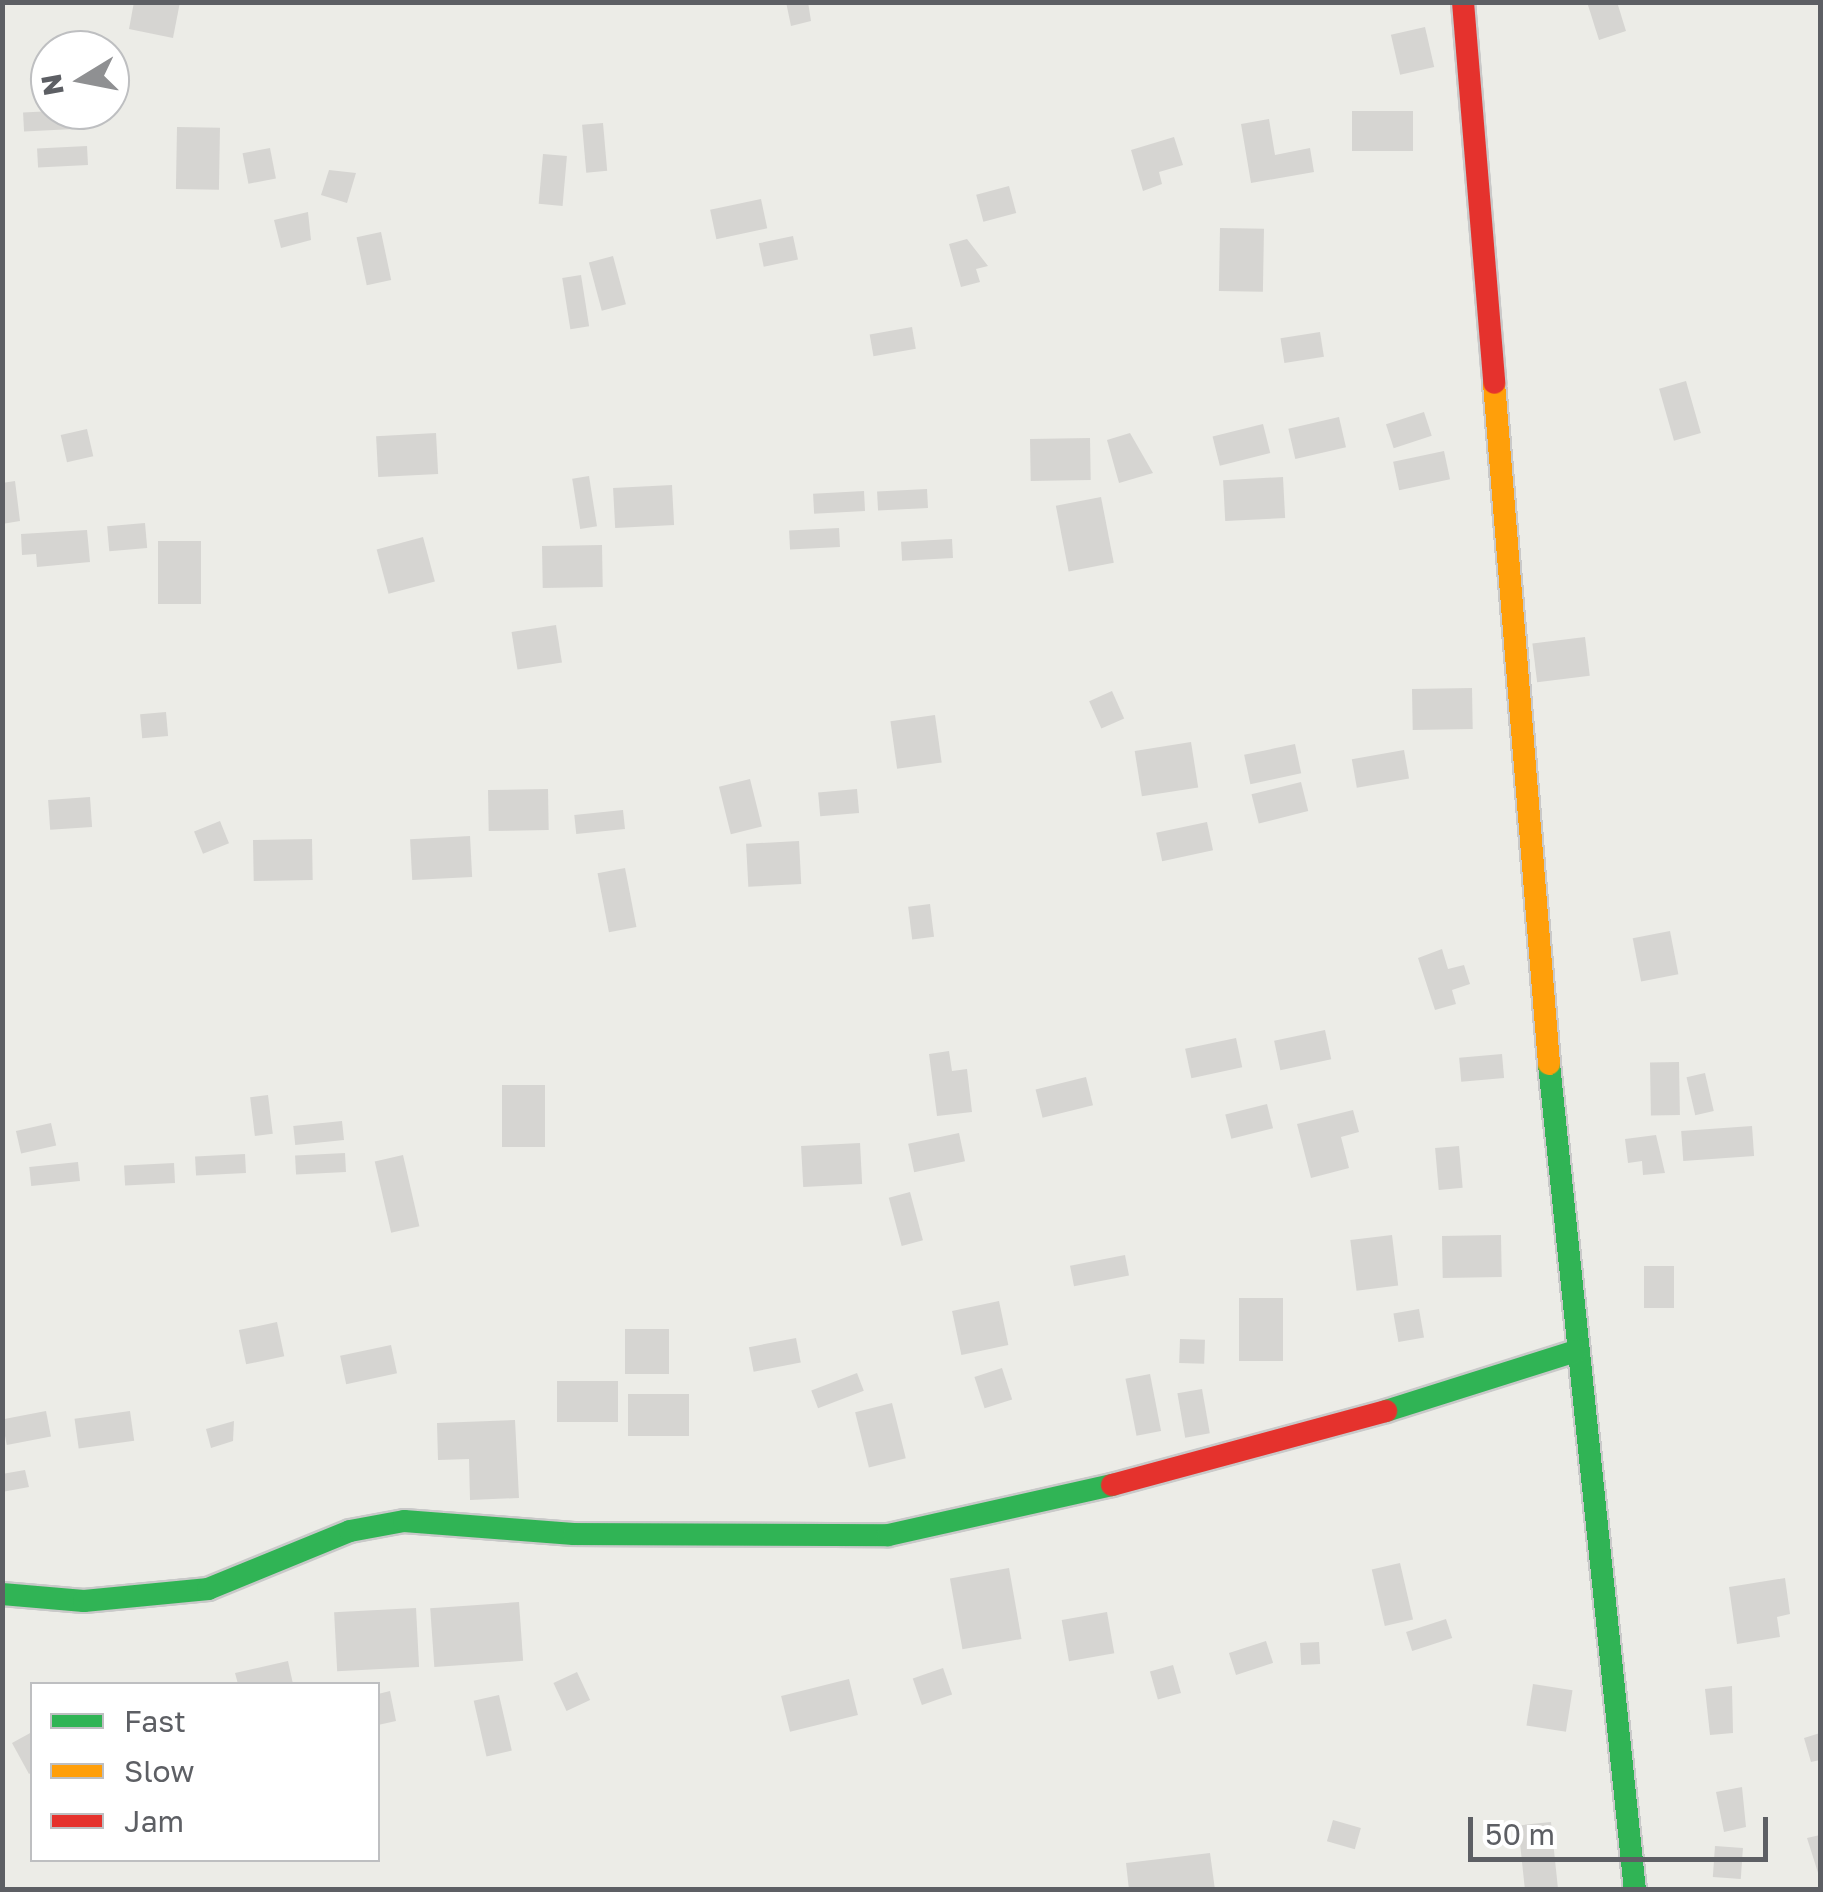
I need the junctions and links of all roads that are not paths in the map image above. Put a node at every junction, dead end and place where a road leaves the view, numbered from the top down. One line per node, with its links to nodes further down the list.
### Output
1 (1462, 2): 2 (street)
2 (1576, 1351): 3 (street); 4 (street)
3 (2, 1594)
4 (1636, 1890)

